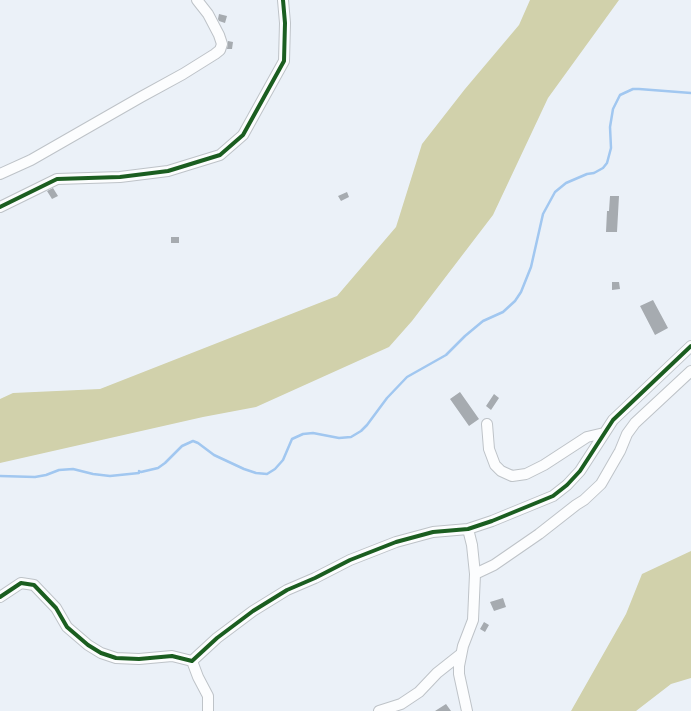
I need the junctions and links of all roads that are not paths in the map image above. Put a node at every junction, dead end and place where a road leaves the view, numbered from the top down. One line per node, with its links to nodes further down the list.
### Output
1 (197, 0): 3 (street)
2 (283, 0): 4 (street)
3 (0, 174)
4 (1, 205)
5 (691, 346): 8 (street)
6 (691, 371): 10 (street)
7 (487, 424): 8 (street)
8 (604, 433): 9 (street)
9 (468, 529): 10 (street); 13 (street)
10 (475, 574): 12 (street)
11 (0, 597): 13 (street)
12 (461, 654): 15 (street); 16 (street)
13 (192, 661): 14 (street)
14 (208, 711)
15 (379, 711)
16 (467, 711)

